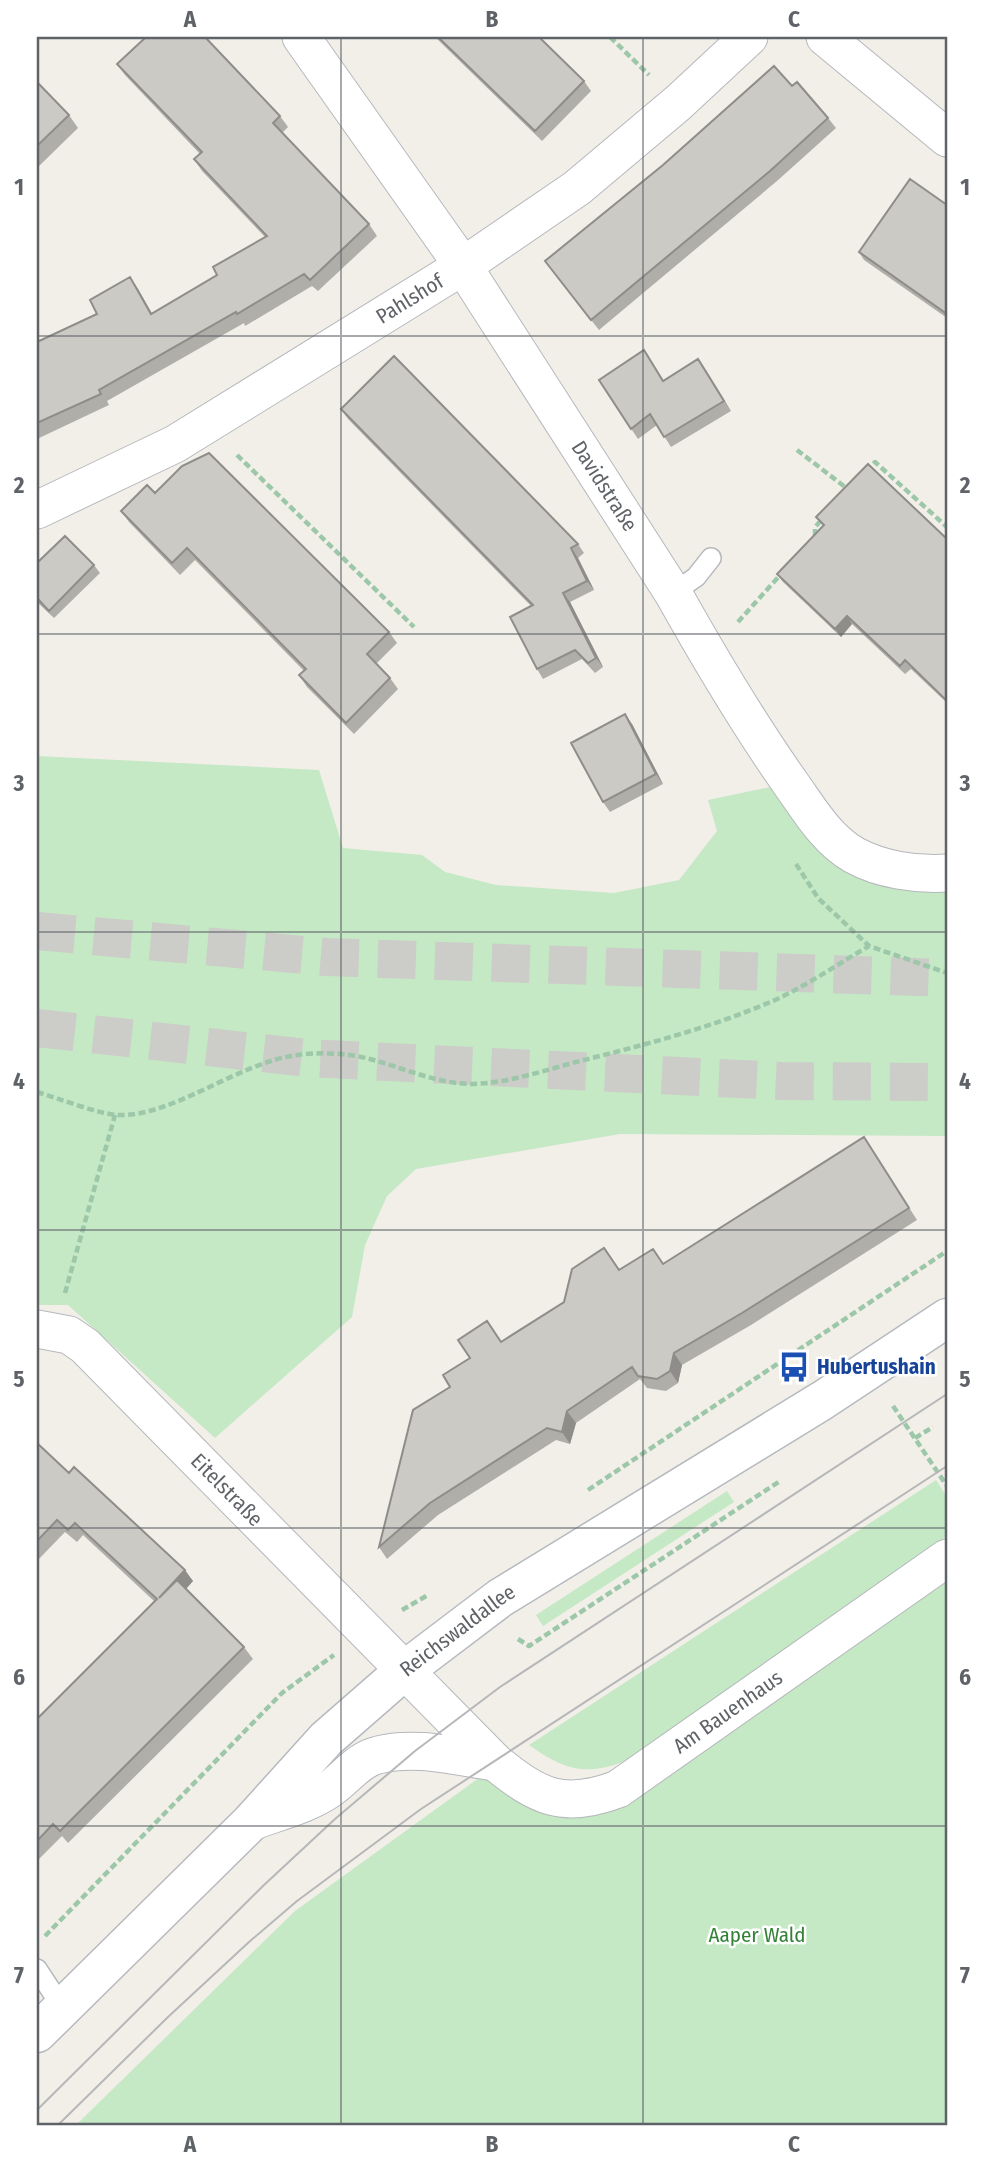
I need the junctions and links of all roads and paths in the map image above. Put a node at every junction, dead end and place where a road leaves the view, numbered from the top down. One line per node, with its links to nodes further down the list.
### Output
1 (301, 37): 7 (street, Davidstraße)
2 (610, 37): 5 (path)
3 (749, 37): 5 (street, Pahlshof)
4 (825, 37): 6 (street)
5 (678, 103): 7 (street, Pahlshof)
6 (947, 138)
7 (463, 266): 8 (street, Pahlshof); 16 (street, Davidstraße)
8 (206, 425): 11 (street, Pahlshof); 17 (path)
9 (797, 450): 12 (path)
10 (831, 509): 13 (path)
11 (37, 510)
12 (947, 527)
13 (807, 545)
14 (711, 558): 16 (lane)
15 (790, 564): 18 (path)
16 (673, 593): 18 (street, Davidstraße)
17 (414, 628)
18 (703, 646): 19 (street, Davidstraße)
19 (947, 873)
20 (869, 946): 22 (path)
21 (37, 1092): 22 (path)
22 (115, 1115): 25 (path)
23 (947, 1251): 30 (path)
24 (947, 1318): 34 (main road, Reichswaldallee)
25 (45, 1330): 33 (street, Eitelstraße)
26 (893, 1406): 28 (path)
27 (933, 1426): 28 (path)
28 (915, 1438): 29 (path)
29 (947, 1486)
30 (580, 1495)
31 (947, 1558): 35 (street, Am Bauenhaus)
32 (431, 1594): 33 (path)
33 (365, 1631): 34 (street, Eitelstraße); 37 (path)
34 (405, 1670): 35 (street, Am Bauenhaus); 36 (main road, Reichswaldallee)
35 (495, 1762): 36 (street, Am Bauenhaus)
36 (251, 1822): 39 (main road, Reichswaldallee)
37 (37, 1945)
38 (37, 1969): 39 (lane)
39 (45, 2012)

